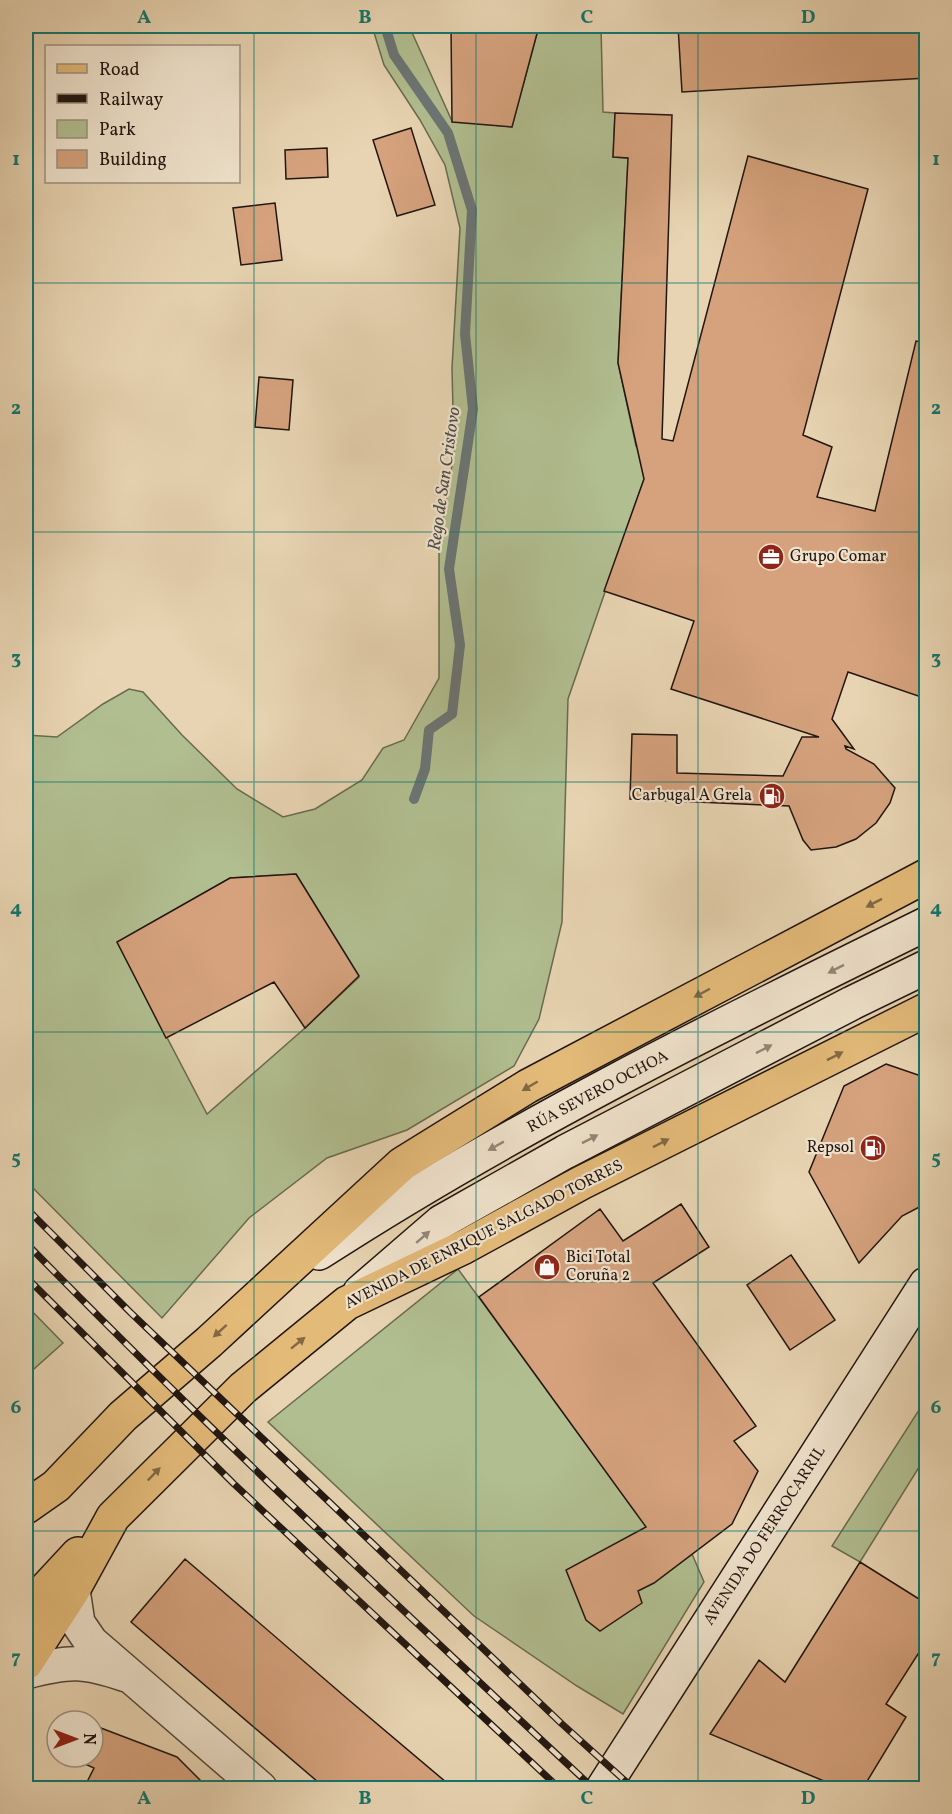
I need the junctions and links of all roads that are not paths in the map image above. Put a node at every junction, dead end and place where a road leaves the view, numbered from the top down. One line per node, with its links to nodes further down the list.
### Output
1 (927, 876): 5 (main road, one-way to 5)
2 (927, 924): 5 (main road, RÚA SEVERO OCHOA, one-way to 5)
3 (927, 968): 7 (main road, one-way to 3)
4 (927, 1010): 7 (main road, AVENIDA DE ENRIQUE SALGADO TORRES, one-way to 4)
5 (279, 1278): 8 (main road, one-way to 8)
6 (927, 1284): 18 (main road, AVENIDA DO FERROCARRIL)
7 (347, 1303): 10 (main road, AVENIDA DE ENRIQUE SALGADO TORRES, one-way to 7)
8 (56, 1486): 9 (main road); 11 (main road)
9 (26, 1508)
10 (113, 1517): 12 (main road, AVENIDA DE ENRIQUE SALGADO TORRES); 13 (main road)
11 (26, 1533)
12 (73, 1590): 14 (main road, AVENIDA DE ENRIQUE SALGADO TORRES); 16 (main road)
13 (26, 1610)
14 (26, 1663)
15 (26, 1672): 16 (main road)
16 (133, 1678): 17 (main road)
17 (260, 1788)
18 (603, 1788)

